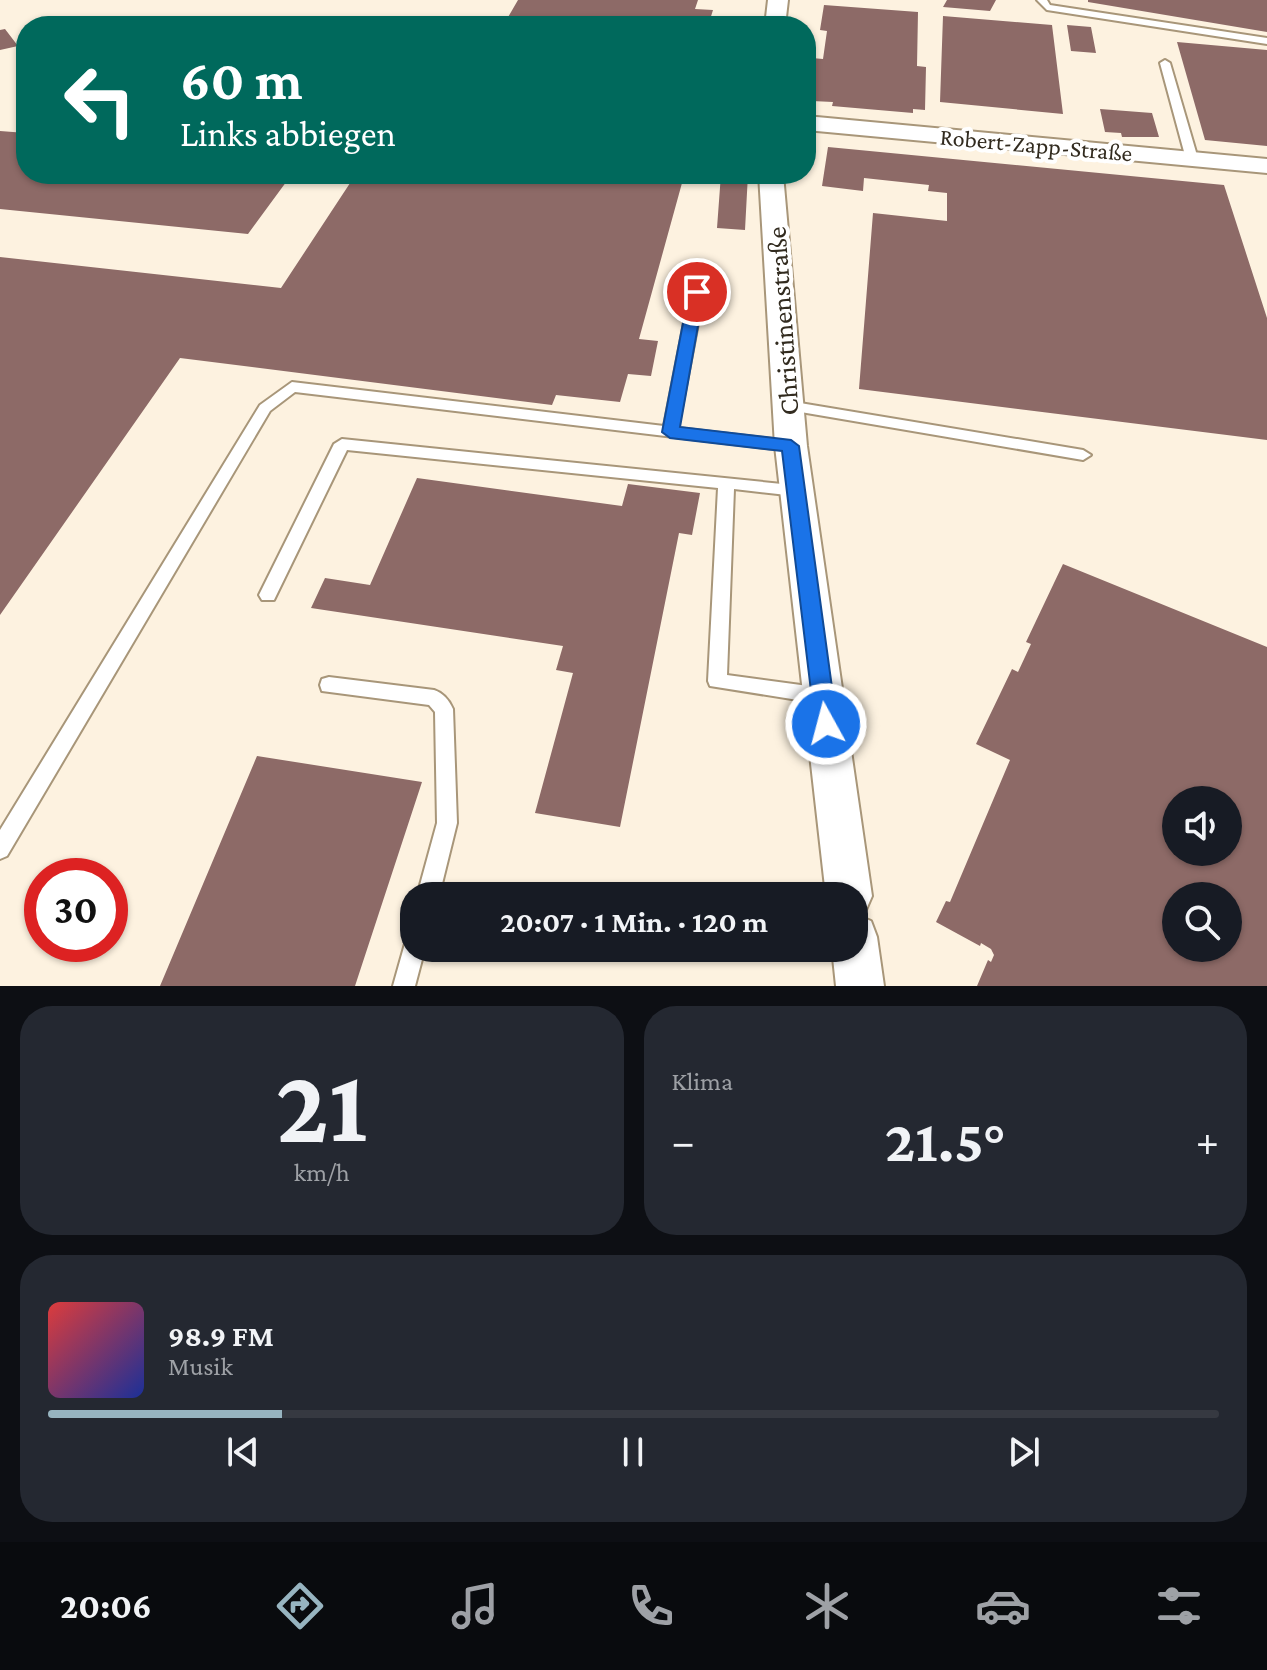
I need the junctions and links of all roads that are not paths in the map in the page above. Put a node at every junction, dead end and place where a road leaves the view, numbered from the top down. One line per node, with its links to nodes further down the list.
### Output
1 (1042, 0): 2 (lane)
2 (1267, 41)
3 (1165, 63): 5 (lane)
4 (816, 124): 5 (street, Robert-Zapp-Straße)
5 (1192, 159): 6 (street, Robert-Zapp-Straße)
6 (1267, 166)
7 (772, 184): 9 (street, Christinenstraße)
8 (697, 292): 10 (lane)
9 (788, 406): 11 (street, Christinenstraße); 12 (lane)
10 (670, 432): 11 (lane); 18 (lane)
11 (791, 446): 14 (street, Christinenstraße)
12 (1083, 455)
13 (726, 483): 14 (lane); 15 (lane); 17 (lane)
14 (796, 490): 17 (street, Christinenstraße)
15 (268, 595)
16 (329, 685): 19 (lane)
17 (823, 696): 20 (street, Christinenstraße)
18 (0, 849)
19 (432, 882)
20 (847, 882)
21 (410, 962): 23 (lane)
22 (857, 962): 24 (street)
23 (404, 986)
24 (860, 986)

